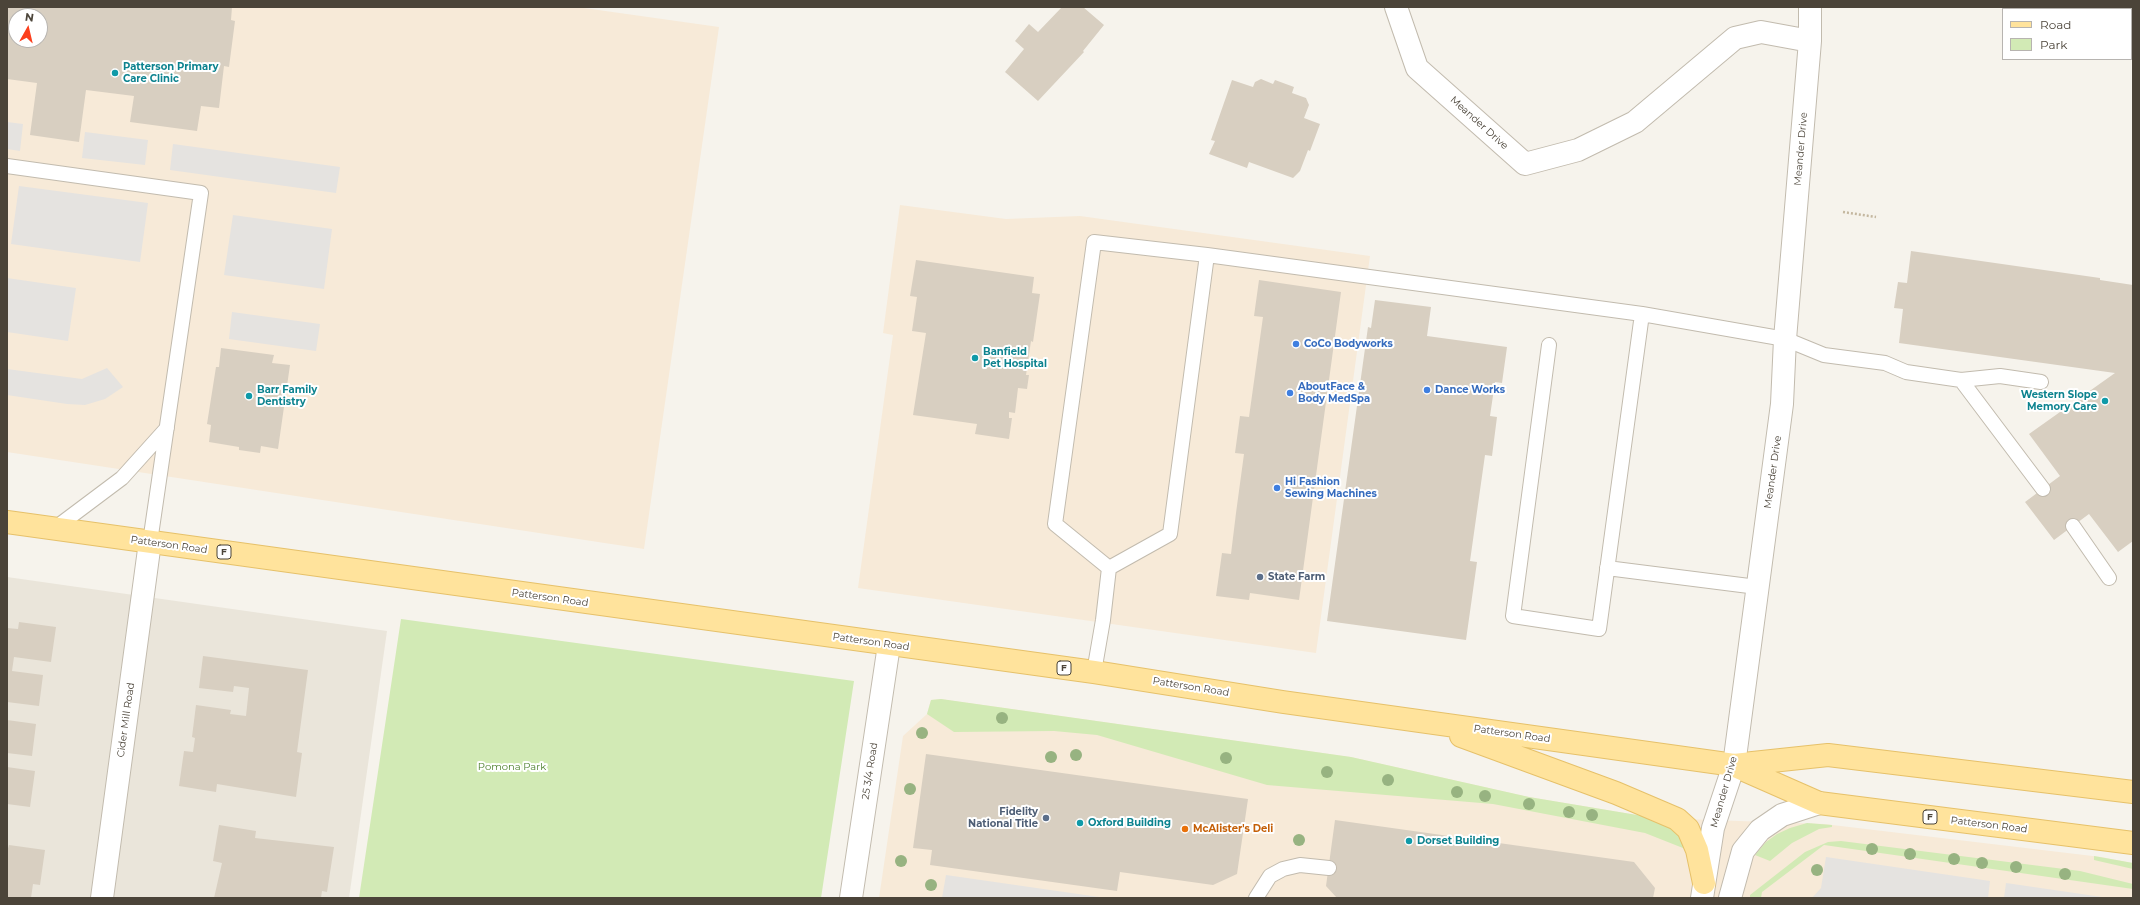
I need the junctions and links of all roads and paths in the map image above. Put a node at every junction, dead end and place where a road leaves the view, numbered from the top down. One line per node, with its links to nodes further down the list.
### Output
1 (1396, 7): 3 (street, Meander Drive)
2 (1810, 7): 3 (street, Meander Drive)
3 (1810, 41): 9 (street, Meander Drive)
4 (7, 166): 13 (lane)
5 (1843, 212): 6 (path)
6 (1876, 217)
7 (1207, 255): 8 (lane); 19 (lane); 19 (lane)
8 (1642, 314): 9 (lane); 20 (lane)
9 (1785, 339): 11 (lane); 22 (street, Meander Drive)
10 (1549, 345): 20 (lane)
11 (1961, 380): 12 (lane); 14 (lane)
12 (2041, 382)
13 (167, 428): 17 (lane); 18 (lane)
14 (2043, 489)
15 (7, 522): 17 (main road, Patterson Road / F)
16 (2073, 526): 21 (lane)
17 (54, 528): 18 (main road, Patterson Road / F)
18 (150, 542): 23 (main road, Patterson Road / F); 32 (street, Cider Mill Road)
19 (1109, 568): 24 (lane)
20 (1607, 568): 22 (lane)
21 (2109, 578)
22 (1757, 586): 26 (street, Meander Drive)
23 (889, 645): 24 (main road, Patterson Road / F); 33 (street, 25 3/4 Road)
24 (1094, 672): 25 (main road, Patterson Road / F)
25 (1420, 721): 26 (main road, Patterson Road / F); 31 (main road)
26 (1734, 765): 27 (main road, Patterson Road / F); 28 (main road, Patterson Road / F); 31 (street, Meander Drive)
27 (2133, 792)
28 (1820, 803): 29 (main road, Patterson Road / F); 35 (street)
29 (2133, 843)
30 (1329, 868): 34 (lane)
31 (1703, 890)
32 (102, 898)
33 (851, 898)
34 (1256, 898)
35 (1730, 898)

